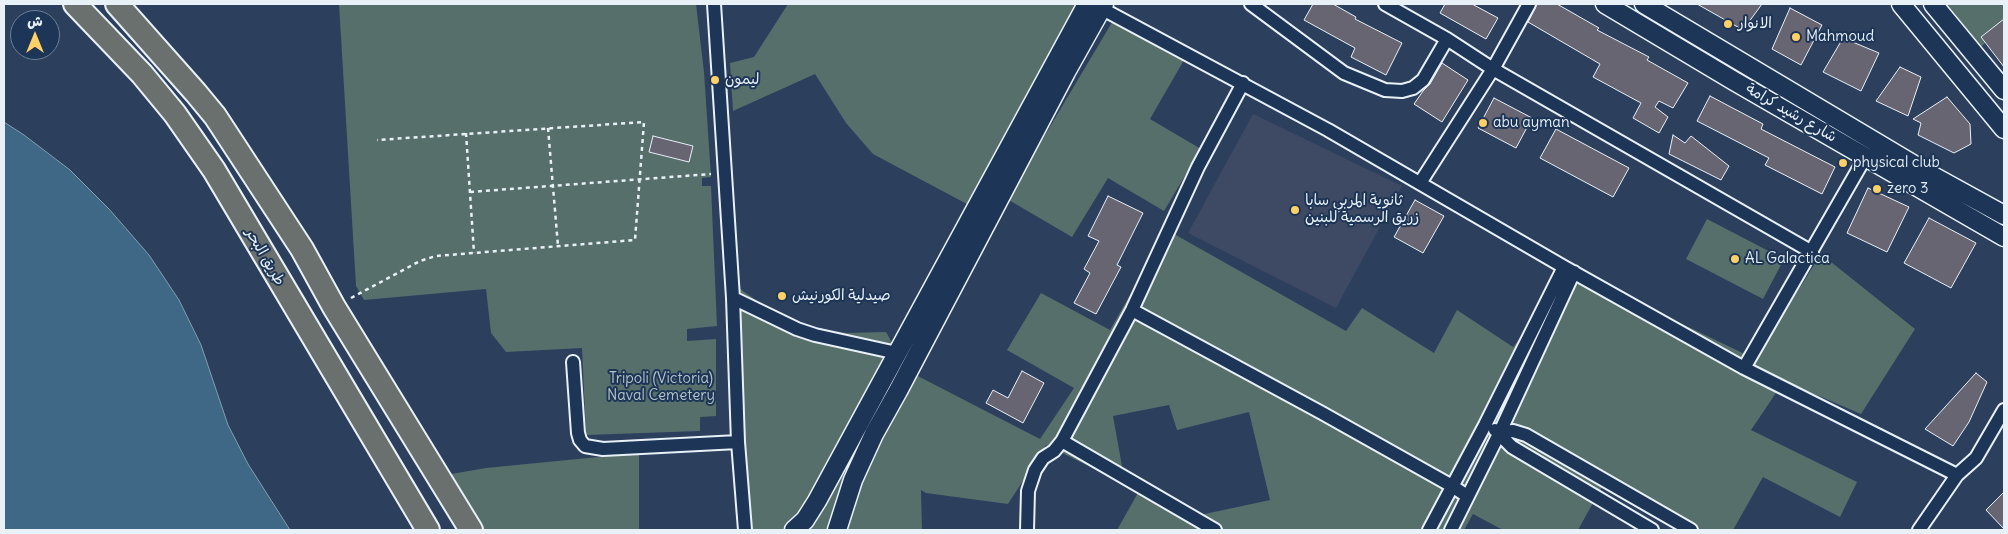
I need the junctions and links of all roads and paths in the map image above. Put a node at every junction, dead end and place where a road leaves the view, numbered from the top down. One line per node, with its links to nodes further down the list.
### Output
1 (75, 4): 46 (highway, طريق البحر)
2 (117, 4): 33 (highway)
3 (714, 4): 21 (street)
4 (1251, 4): 12 (street)
5 (1385, 4): 12 (street)
6 (1530, 4): 13 (street)
7 (1605, 4): 20 (street, شارع رشيد كرامة)
8 (1644, 4): 26 (street, شارع رشيد كرامة)
9 (1901, 4): 17 (street)
10 (1933, 4): 15 (street)
11 (1096, 5): 14 (street); 35 (street); 50 (street)
12 (1447, 39): 13 (street)
13 (1493, 69): 23 (street); 29 (street)
14 (1243, 83): 23 (street); 34 (street)
15 (2004, 90)
16 (548, 128): 18 (path); 22 (path); 24 (path)
17 (2004, 129)
18 (466, 133): 19 (path); 25 (path)
19 (377, 140)
20 (1866, 156): 27 (street, شارع رشيد كرامة); 29 (street)
21 (725, 171): 22 (path); 32 (street)
22 (640, 179): 24 (path); 28 (path)
23 (1420, 183): 31 (street)
24 (553, 186): 25 (path); 28 (path)
25 (470, 192): 30 (path)
26 (2004, 215)
27 (2004, 237)
28 (558, 246): 30 (path)
29 (1812, 252): 37 (street)
30 (474, 253): 33 (path)
31 (1569, 269): 37 (street); 39 (street); 40 (street)
32 (733, 298): 35 (street); 42 (street)
33 (334, 307): 47 (highway)
34 (1132, 310): 41 (street); 44 (street)
35 (897, 354): 49 (street)
36 (573, 362): 42 (street)
37 (1744, 368): 43 (street)
38 (2004, 410): 43 (street)
39 (1485, 425): 40 (street); 44 (street)
40 (1500, 432): 45 (street); 55 (street); 56 (street)
41 (1062, 441): 51 (street); 52 (street)
42 (738, 442): 48 (street)
43 (1957, 475): 57 (street)
44 (1452, 486): 45 (street); 53 (street)
45 (1467, 496): 54 (street)
46 (428, 530)
47 (471, 530)
48 (745, 530)
49 (794, 530)
50 (837, 530)
51 (1027, 530)
52 (1215, 530)
53 (1429, 530)
54 (1451, 530)
55 (1652, 530)
56 (1692, 530)
57 (1919, 530)

